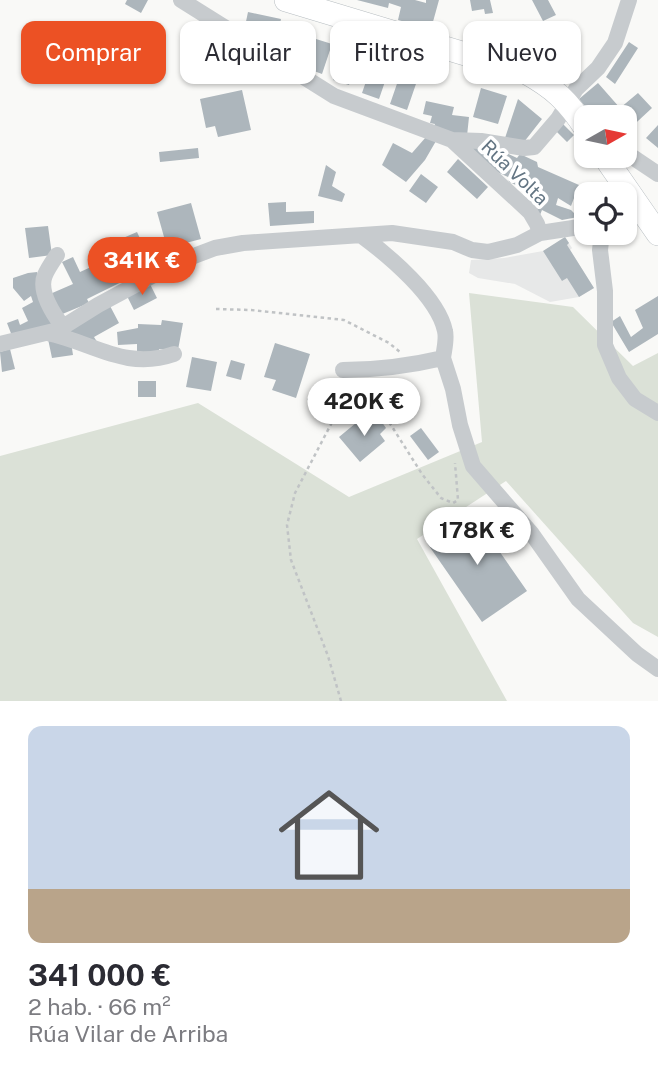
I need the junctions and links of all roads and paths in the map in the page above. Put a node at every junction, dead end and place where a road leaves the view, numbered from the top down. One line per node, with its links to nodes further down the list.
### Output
1 (181, 0): 7 (street, Rúa Volta)
2 (286, 0): 4 (street)
3 (629, 0): 4 (street, Rúa Volta)
4 (569, 103): 5 (street); 6 (street); 7 (street, Rúa Volta)
5 (574, 106)
6 (574, 111)
7 (452, 141): 12 (street, Rúa Volta)
8 (637, 160): 9 (street)
9 (658, 174)
10 (637, 213): 13 (street)
11 (574, 228): 12 (street, Rúa Volta)
12 (540, 233): 14 (street)
13 (658, 234)
14 (362, 236): 18 (street); 22 (street)
15 (602, 245): 26 (street)
16 (57, 256): 18 (street)
17 (216, 309): 23 (path)
18 (63, 327): 19 (street)
19 (47, 333): 20 (street); 21 (street)
20 (0, 344)
21 (174, 355)
22 (443, 358): 23 (street); 27 (street)
23 (416, 365): 25 (street)
24 (343, 370): 25 (street)
25 (361, 370): 27 (path); 29 (path)
26 (658, 412)
27 (464, 441): 28 (street)
28 (658, 669)
29 (341, 701)

